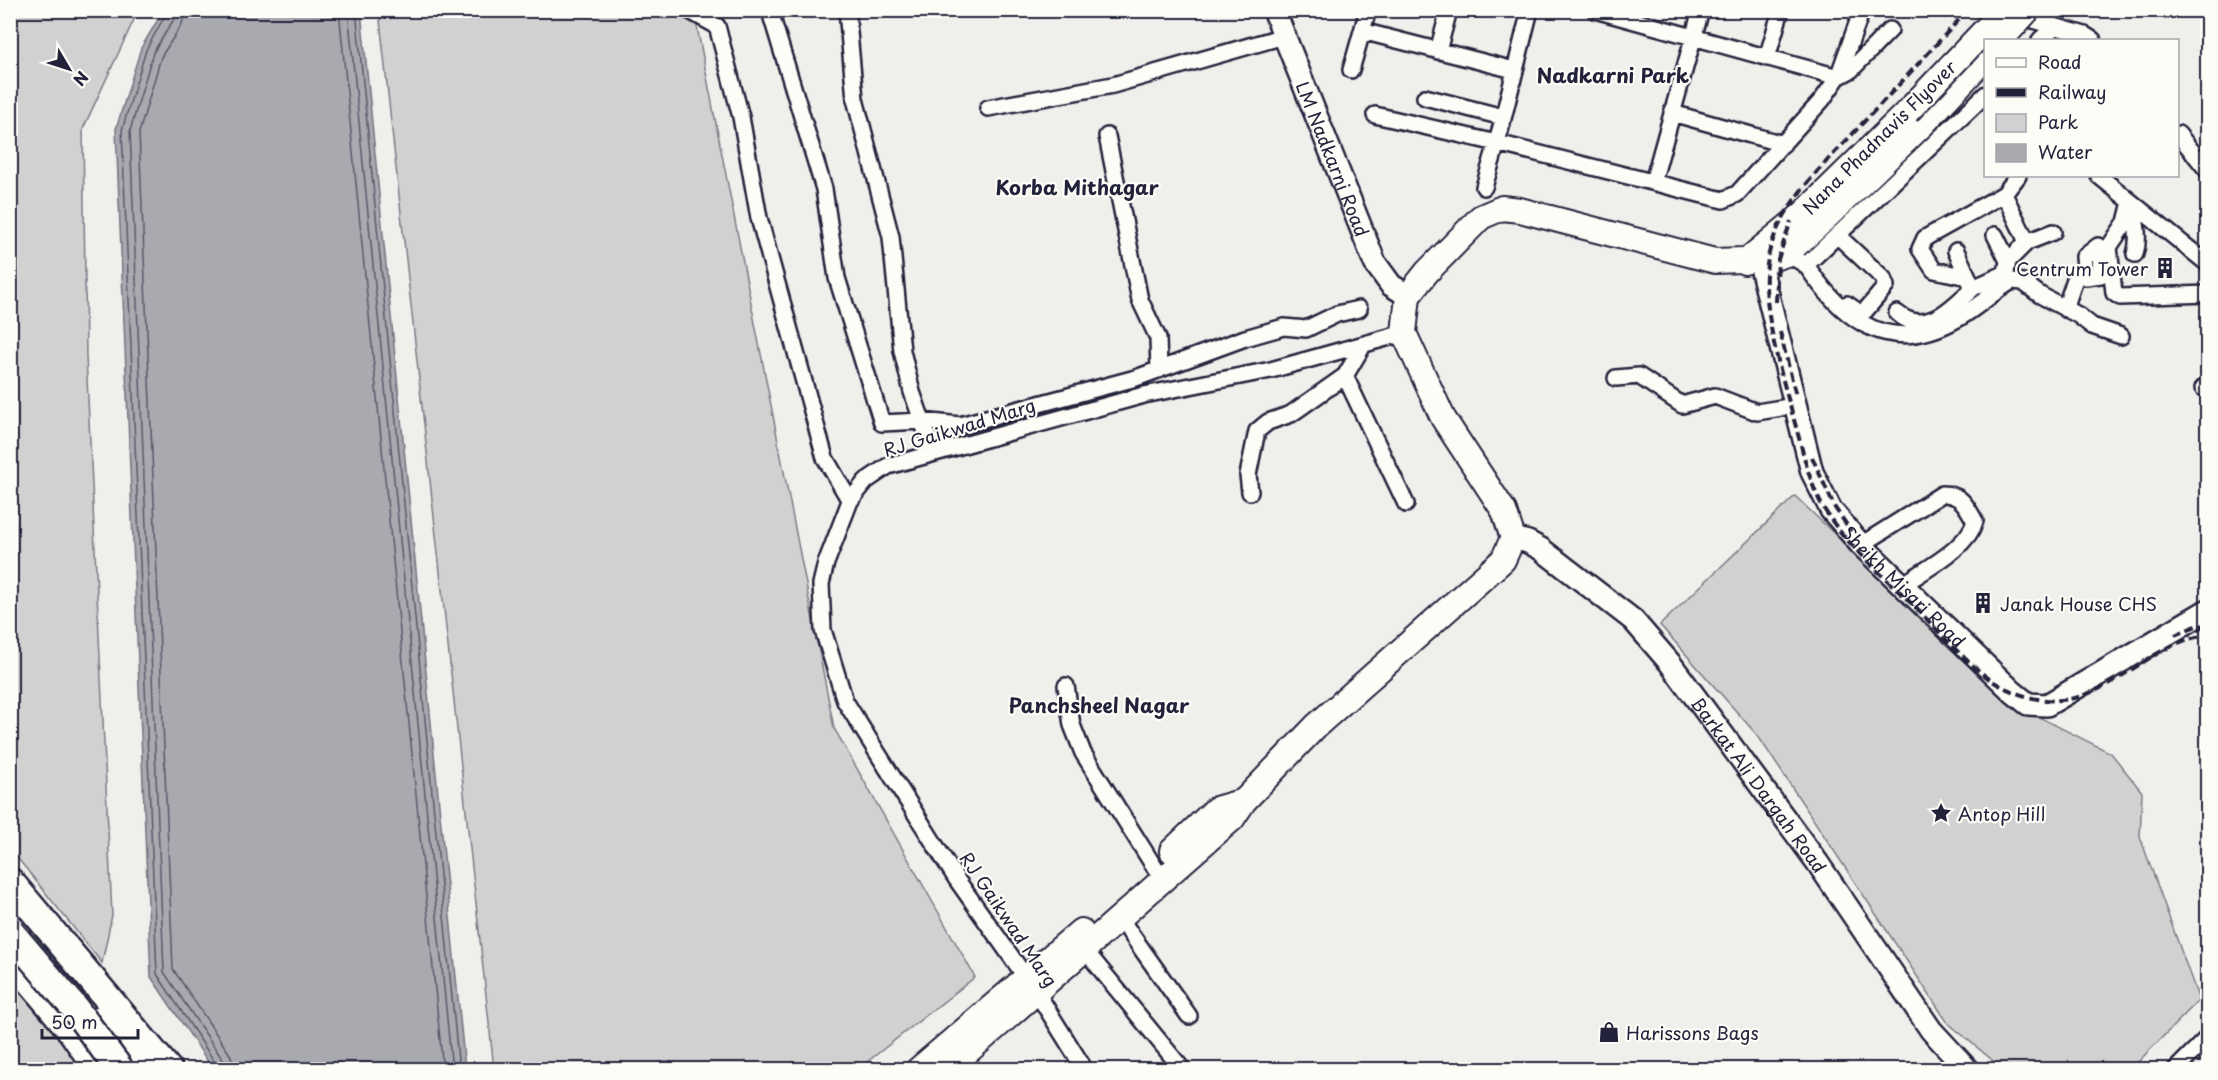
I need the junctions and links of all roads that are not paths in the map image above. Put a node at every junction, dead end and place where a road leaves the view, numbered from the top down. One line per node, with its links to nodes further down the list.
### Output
1 (688, 10): 73 (street)
2 (848, 10): 70 (street)
3 (1274, 10): 18 (main road, LM Nadkarni Road)
4 (1368, 10): 17 (street)
5 (1449, 10): 23 (street)
6 (1530, 10): 27 (street)
7 (1595, 10): 13 (street)
8 (1701, 10): 19 (street)
9 (1781, 10): 24 (street)
10 (1862, 10): 28 (street)
11 (2002, 10): 15 (street); 46 (main road, Nana Phadnavis Flyover, bridge)
12 (2028, 10): 20 (main road, bridge)
13 (1614, 13): 19 (street)
14 (772, 18): 70 (street)
15 (2055, 26): 21 (street); 22 (street)
16 (1890, 30): 28 (street)
17 (1362, 31): 23 (street); 26 (street)
18 (1284, 36): 31 (street); 59 (main road, LM Nadkarni Road)
19 (1694, 37): 24 (street); 32 (street)
20 (2002, 39)
21 (2041, 39)
22 (2091, 39)
23 (1438, 51): 27 (street)
24 (1767, 58): 28 (street)
25 (1984, 59): 46 (main road, Nana Phadnavis Flyover)
26 (1351, 70)
27 (1514, 70): 34 (street)
28 (1838, 77): 38 (street)
29 (1425, 97): 34 (street)
30 (1984, 98): 46 (street)
31 (988, 108)
32 (1672, 113): 38 (street); 42 (street)
33 (1374, 115): 37 (street)
34 (1503, 117): 37 (street)
35 (2179, 135): 39 (street)
36 (1107, 136): 66 (street)
37 (1497, 143): 42 (street); 43 (street)
38 (1783, 144): 42 (street)
39 (2208, 171)
40 (2017, 177): 44 (street)
41 (2100, 177): 45 (street)
42 (1653, 183)
43 (1484, 187)
44 (2004, 194): 49 (street); 57 (street)
45 (2131, 202): 52 (street); 55 (street); 58 (street)
46 (1818, 226): 51 (main road, Nana Phadnavis Flyover); 51 (street)
47 (2053, 232): 49 (street)
48 (1995, 235): 54 (street)
49 (2027, 242): 54 (street)
50 (1956, 251): 57 (street)
51 (1794, 254): 53 (main road); 61 (street)
52 (2134, 254)
53 (1754, 258): 59 (main road); 69 (main road, Sheikh Misari Road)
54 (2008, 261): 57 (street)
55 (2208, 264)
56 (2081, 275): 61 (street)
57 (1971, 283): 62 (street)
58 (2208, 294)
59 (1408, 296): 63 (main road)
60 (1359, 309): 66 (street)
61 (2066, 309): 64 (street)
62 (1897, 313)
63 (1404, 333): 65 (street, RJ Gaikwad Marg); 75 (main road)
64 (2121, 336)
65 (1364, 344): 67 (street); 71 (street, RJ Gaikwad Marg)
66 (1159, 370): 70 (street)
67 (1345, 376): 72 (street); 74 (street)
68 (1616, 378): 69 (street)
69 (1794, 406): 76 (main road, Sheikh Misari Road)
70 (922, 421): 71 (street)
71 (933, 452): 73 (street, RJ Gaikwad Marg)
72 (1250, 492)
73 (850, 501): 90 (street, RJ Gaikwad Marg)
74 (1406, 504)
75 (1513, 538): 80 (main road); 103 (main road, Barkat Ali Dargah Road)
76 (1861, 545): 77 (main road, Sheikh Misari Road); 77 (street)
77 (1903, 585): 78 (main road, Sheikh Misari Road)
78 (2208, 610)
79 (1066, 686): 81 (street)
80 (1244, 801): 81 (main road); 85 (main road)
81 (1155, 868): 90 (main road)
82 (10, 882): 98 (highway)
83 (10, 892): 97 (main road)
84 (10, 903): 96 (highway)
85 (1119, 917): 88 (main road); 91 (street)
86 (10, 926): 94 (main road)
87 (10, 932): 95 (highway, bridge)
88 (1084, 949): 90 (main road); 102 (street)
89 (10, 957): 93 (highway)
90 (1032, 985): 99 (main road); 100 (main road); 101 (street, RJ Gaikwad Marg)
91 (1189, 1016)
92 (2208, 1036): 104 (street)
93 (99, 1070)
94 (110, 1070)
95 (120, 1070)
96 (141, 1070)
97 (151, 1070)
98 (168, 1070)
99 (918, 1070)
100 (946, 1070)
101 (1084, 1070)
102 (1182, 1070)
103 (1968, 1070)
104 (2175, 1070)

